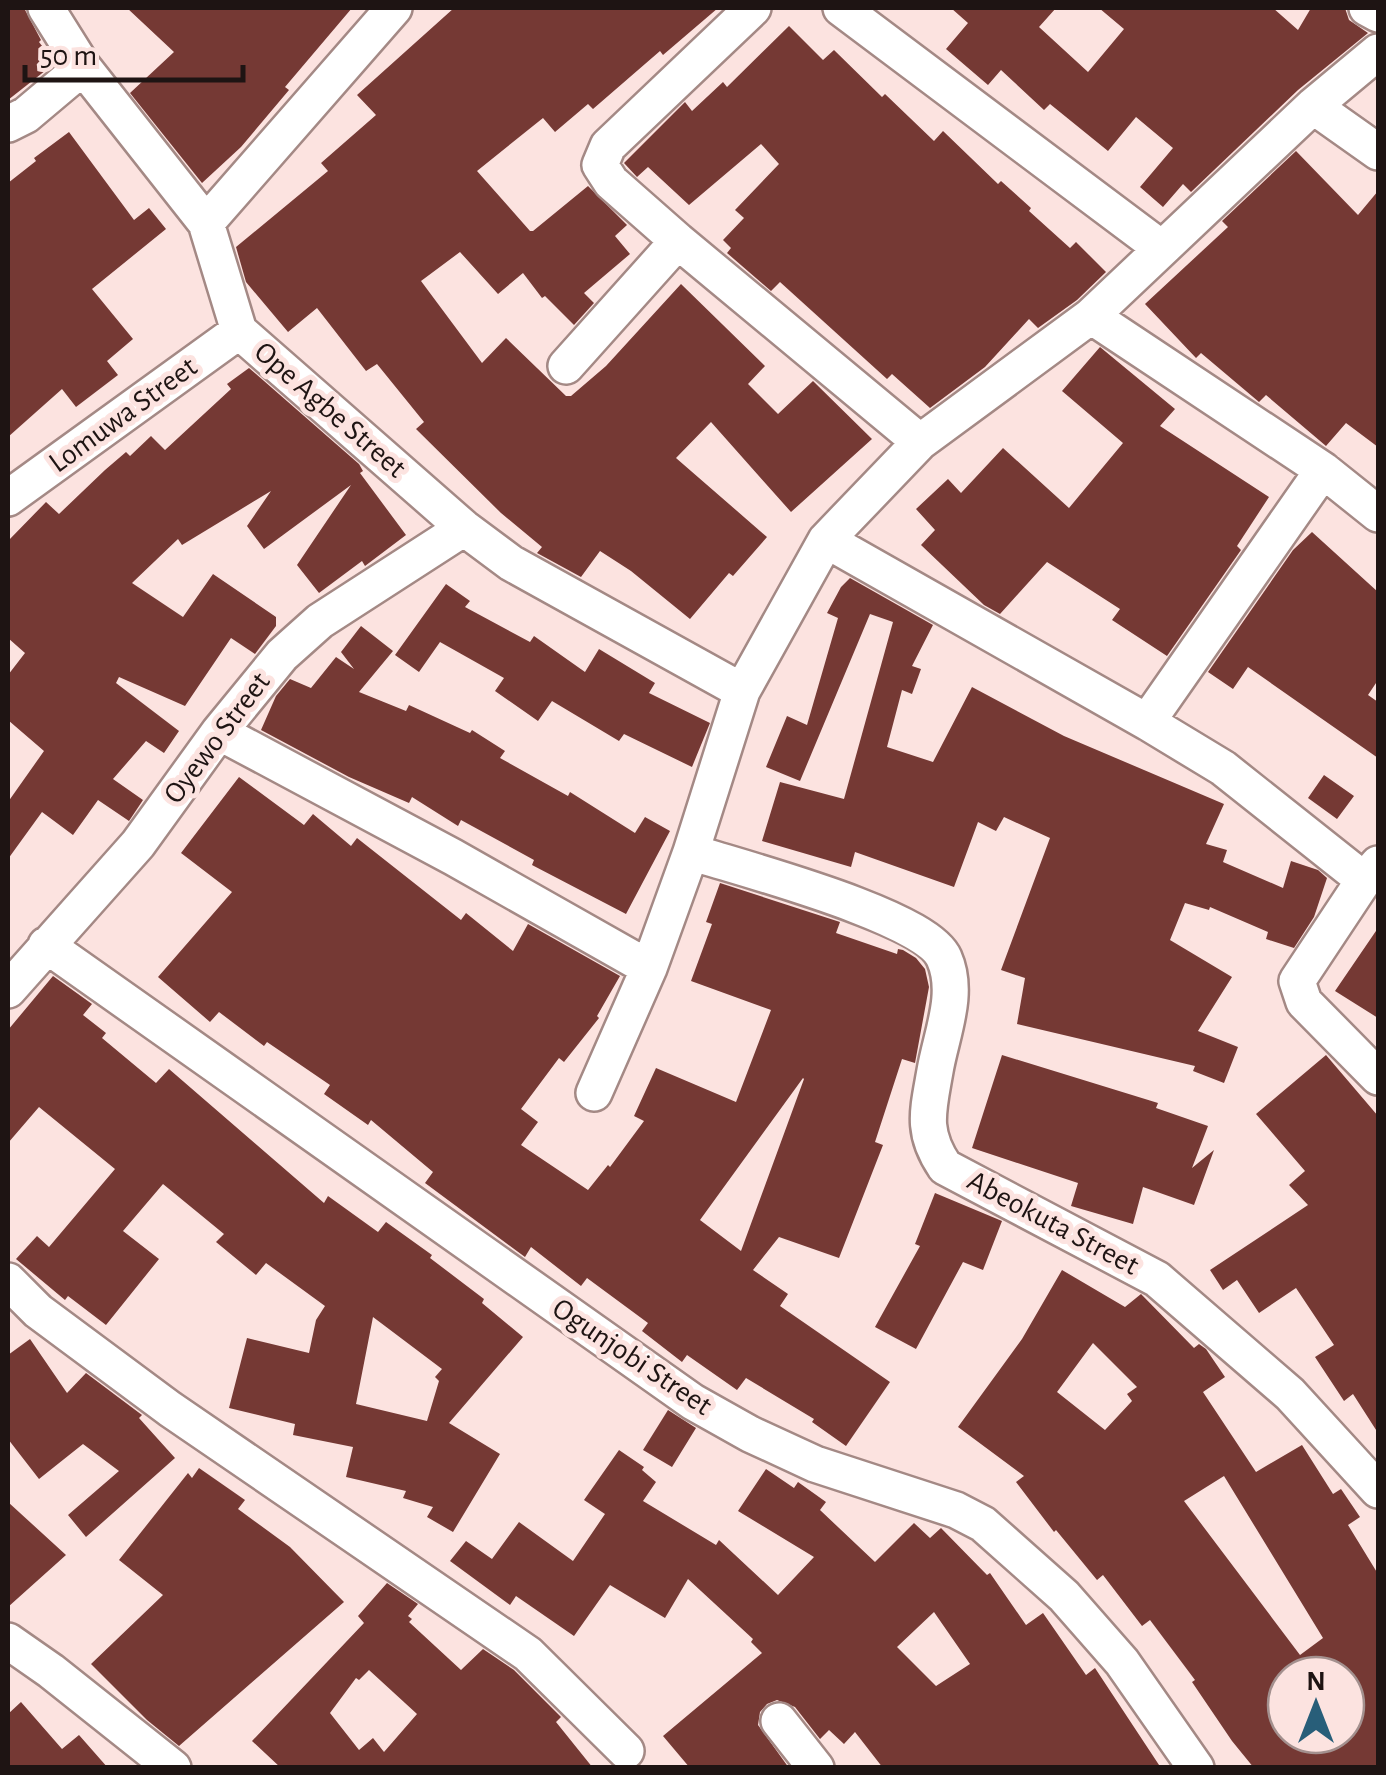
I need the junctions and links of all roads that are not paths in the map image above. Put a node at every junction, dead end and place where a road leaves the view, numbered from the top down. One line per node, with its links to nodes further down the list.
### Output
1 (46, 8): 8 (street, Ope Agbe Street)
2 (394, 8): 12 (street)
3 (753, 8): 13 (street)
4 (840, 8): 14 (street)
5 (1368, 8): 6 (street)
6 (1378, 14)
7 (1378, 52): 9 (street)
8 (83, 67): 10 (street); 12 (street, Ope Agbe Street)
9 (1313, 106): 11 (street); 14 (street)
10 (8, 124)
11 (1378, 152)
12 (206, 223): 16 (street, Ope Agbe Street)
13 (678, 241): 17 (street); 18 (street)
14 (1161, 248): 15 (street)
15 (1091, 316): 18 (street); 19 (street)
16 (240, 331): 20 (street, Lomuwa Street); 22 (street, Ope Agbe Street)
17 (566, 366)
18 (920, 442): 23 (street)
19 (1323, 470): 21 (street); 25 (street)
20 (8, 498)
21 (1378, 514)
22 (464, 528): 24 (street, Ope Agbe Street); 26 (street, Oyewo Street)
23 (826, 540): 24 (street); 25 (street)
24 (742, 690): 27 (street)
25 (1147, 722): 28 (street)
26 (219, 732): 29 (street, Oyewo Street); 30 (street)
27 (692, 852): 30 (street); 35 (street, Abeokuta Street)
28 (1371, 872): 32 (street)
29 (46, 945): 31 (street, Oyewo Street); 41 (street, Ogunjobi Street)
30 (649, 968): 33 (street)
31 (8, 990)
32 (1378, 1077)
33 (594, 1094)
34 (8, 1281): 38 (street)
35 (1378, 1490)
36 (8, 1641): 39 (street)
37 (778, 1721): 40 (street)
38 (626, 1751)
39 (173, 1768)
40 (816, 1768)
41 (1196, 1768)

